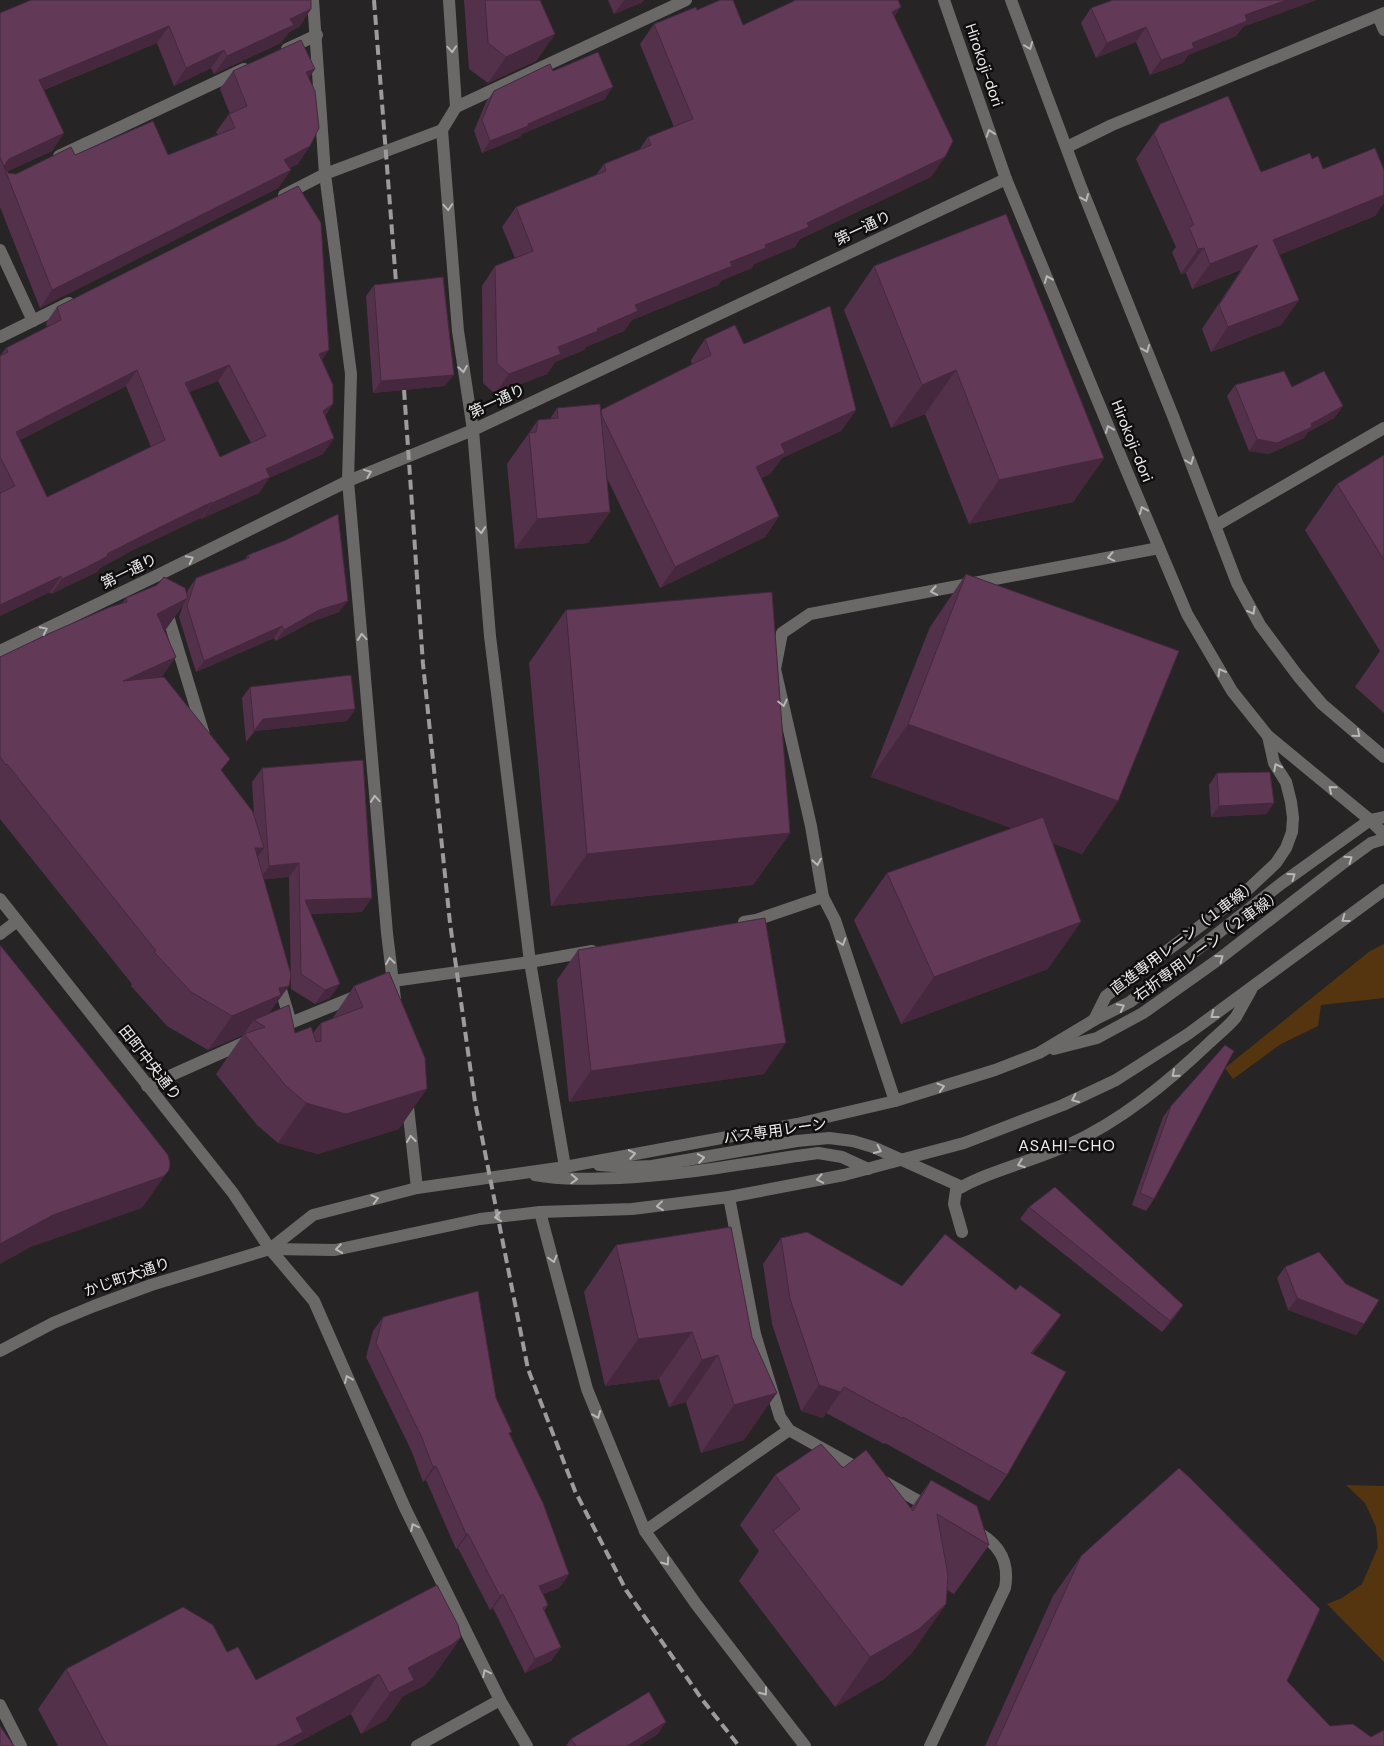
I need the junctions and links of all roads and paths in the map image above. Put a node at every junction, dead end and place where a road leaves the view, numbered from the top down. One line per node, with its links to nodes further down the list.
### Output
1 (314, 0): 8 (street)
2 (449, 0): 11 (street, one-way to 11)
3 (686, 0): 11 (street)
4 (944, 0): 16 (street, Hirokoji-dori, one-way to 4)
5 (1011, 0): 13 (street, one-way to 13)
6 (1381, 15): 7 (street); 13 (street)
7 (1384, 30)
8 (317, 35): 9 (street); 15 (street)
9 (271, 56)
10 (253, 65): 14 (street)
11 (456, 106): 12 (street)
12 (442, 130): 15 (street); 23 (street, one-way to 23)
13 (1067, 147): 25 (street, one-way to 25)
14 (45, 163)
15 (325, 174): 17 (street); 24 (street)
16 (1006, 179): 23 (street, 第一通り); 26 (street, Hirokoji-dori, one-way to 16)
17 (272, 201)
18 (0, 250): 20 (street)
19 (77, 299): 20 (street)
20 (33, 322): 21 (street)
21 (0, 337)
22 (1384, 428): 25 (street)
23 (473, 430): 24 (street, 第一通り, one-way to 23); 43 (street, one-way to 43)
24 (348, 481): 27 (street, 第一通り, one-way to 24); 45 (street, one-way to 24)
25 (1215, 526): 31 (street, one-way to 31)
26 (1159, 548): 29 (street, Hirokoji-dori, one-way to 26); 37 (street, one-way to 37)
27 (159, 586): 28 (street, 第一通り, one-way to 27); 30 (street)
28 (0, 651)
29 (1268, 736): 33 (street, Hirokoji-dori, one-way to 29); 48 (street, one-way to 29)
30 (208, 747)
31 (1384, 757)
32 (1384, 817): 33 (street)
33 (1370, 820): 34 (street, Hirokoji-dori); 48 (street, 直進専用レーン（１車線）, one-way to 33)
34 (1384, 834)
35 (1384, 839): 50 (street, 右折専用レーン（２車線）, one-way to 35)
36 (1384, 890): 46 (street, one-way to 46)
37 (823, 897): 40 (street); 53 (street, one-way to 53)
38 (0, 899): 39 (street, 田町中央通り)
39 (17, 921): 41 (street); 51 (street, 田町中央通り)
40 (728, 925)
41 (0, 934)
42 (605, 948): 43 (street)
43 (530, 962): 45 (street); 56 (street)
44 (274, 966): 49 (street)
45 (393, 982): 47 (street); 49 (street)
46 (1253, 986): 54 (street, one-way to 54); 59 (street, one-way to 59)
47 (397, 1011)
48 (1094, 1020): 50 (street, 直進専用レーン（１車線）)
49 (291, 1023): 51 (street)
50 (1039, 1053): 53 (street, 直進専用レーン（１車線）, one-way to 50)
51 (147, 1086): 64 (street, 田町中央通り)
52 (406, 1090): 60 (street, one-way to 52)
53 (895, 1101): 55 (street, 直進専用レーン（１車線）, one-way to 53)
54 (900, 1161): 55 (street, バス専用レーン, one-way to 54); 57 (street); 59 (street, バス専用レーン)
55 (584, 1163): 56 (street, 直進専用レーン（１車線）)
56 (564, 1167): 58 (street, 直進専用レーン（１車線）)
57 (868, 1169): 58 (street, one-way to 57); 61 (street, one-way to 61)
58 (525, 1173): 60 (street, 直進専用レーン（１車線）)
59 (962, 1187): 63 (street)
60 (417, 1188): 64 (street, 直進専用レーン（１車線）, one-way to 60)
61 (729, 1197): 62 (street, one-way to 62); 66 (street)
62 (540, 1212): 64 (street, one-way to 64); 69 (street, one-way to 69)
63 (962, 1232)
64 (270, 1249): 65 (street, かじ町大通り); 70 (street, 田町中央通り, one-way to 64)
65 (0, 1351)
66 (789, 1430): 67 (street); 69 (street)
67 (943, 1514)
68 (960, 1523): 76 (street)
69 (645, 1531): 75 (street, one-way to 75)
70 (500, 1700): 73 (street); 74 (street, 田町中央通り)
71 (0, 1705): 72 (street)
72 (21, 1746)
73 (417, 1746)
74 (527, 1746)
75 (805, 1746)
76 (930, 1746)

